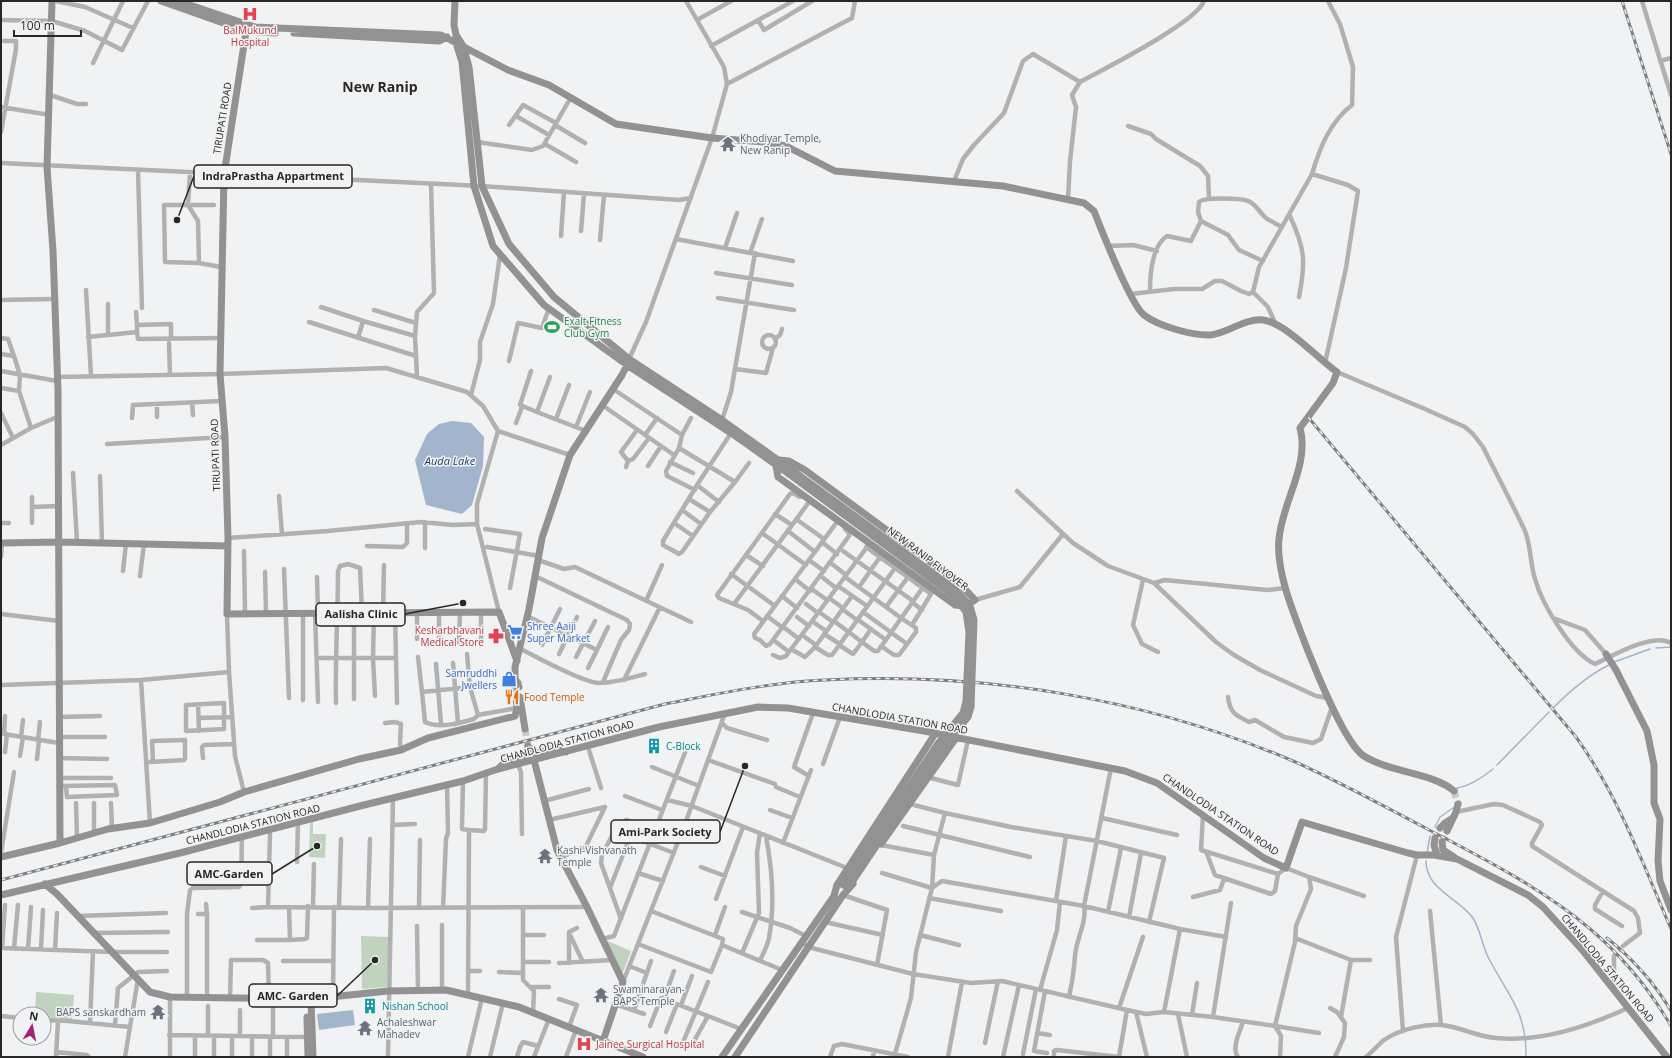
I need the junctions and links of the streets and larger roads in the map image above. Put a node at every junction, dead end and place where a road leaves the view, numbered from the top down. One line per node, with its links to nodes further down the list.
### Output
1 (52, 1): 21 (street)
2 (56, 1): 17 (street)
3 (123, 1): 17 (street)
4 (148, 1): 22 (street)
5 (161, 1): 16 (street)
6 (178, 1): 16 (street)
7 (686, 1): 19 (street)
8 (731, 1): 19 (street)
9 (793, 1): 20 (street)
10 (812, 1): 20 (street)
11 (855, 1): 35 (street)
12 (1204, 1): 34 (street)
13 (1328, 1): 57 (street)
14 (1642, 1): 31 (street)
15 (457, 2): 24 (street)
16 (191, 5): 23 (street)
17 (115, 19): 22 (street); 26 (street)
18 (1, 20): 21 (street)
19 (697, 20): 29 (street)
20 (758, 20): 29 (street)
21 (52, 22): 26 (street); 36 (street)
22 (133, 28): 26 (street)
23 (247, 28): 27 (street); 58 (street, TIRUPATI ROAD)
24 (456, 35): 27 (street); 28 (street)
25 (4, 41): 40 (street)
26 (104, 41): 32 (street)
27 (456, 43): 28 (street); 61 (street)
28 (464, 46): 38 (street); 49 (street)
29 (711, 46): 35 (street)
30 (1671, 58): 31 (street)
31 (1660, 61): 33 (street)
32 (93, 63)
33 (1669, 79): 37 (street)
34 (1080, 82): 59 (street); 67 (street)
35 (727, 84): 48 (street)
36 (50, 95): 39 (street); 41 (street)
37 (1671, 95)
38 (571, 97): 43 (street); 48 (street)
39 (86, 104)
40 (3, 107): 41 (street); 46 (street)
41 (50, 115): 54 (street)
42 (516, 116): 43 (street); 44 (street); 47 (street)
43 (556, 124): 47 (street); 50 (street)
44 (510, 125)
45 (1128, 126): 68 (street)
46 (1, 132)
47 (549, 135): 51 (street)
48 (712, 138): 59 (street); 66 (street)
49 (477, 142): 51 (street); 62 (street)
50 (585, 143)
51 (544, 144): 52 (street)
52 (576, 162)
53 (1, 163): 54 (street)
54 (47, 167): 55 (street); 98 (street)
55 (138, 171): 56 (street); 103 (street)
56 (190, 173): 58 (street); 69 (street)
57 (1312, 174): 72 (street); 129 (street)
58 (224, 175): 60 (street); 88 (street, TIRUPATI ROAD)
59 (954, 181): 67 (street)
60 (431, 184): 61 (street); 110 (street)
61 (474, 186): 62 (street); 84 (street)
62 (482, 186): 63 (street); 128 (street)
63 (564, 192): 64 (street); 77 (street)
64 (584, 194): 65 (street); 76 (street)
65 (604, 195): 66 (street); 79 (street)
66 (691, 198): 78 (street)
67 (1068, 199): 80 (street)
68 (1209, 199): 74 (street); 75 (street)
69 (188, 205): 70 (street); 87 (street); 87 (street)
70 (214, 205)
71 (737, 213): 81 (street)
72 (1290, 216): 75 (street); 96 (street)
73 (762, 219): 83 (street)
74 (1201, 222): 82 (street); 86 (street)
75 (1282, 227): 86 (street)
76 (581, 231)
77 (561, 236)
78 (676, 239): 81 (street); 128 (street)
79 (600, 240)
80 (1108, 246): 82 (street); 95 (street)
81 (725, 248): 83 (street)
82 (1157, 251): 93 (street)
83 (753, 253): 85 (street); 90 (street)
84 (500, 254): 104 (street); 146 (street)
85 (793, 261)
86 (1263, 261): 94 (street)
87 (199, 263): 88 (street)
88 (221, 267): 119 (street, TIRUPATI ROAD)
89 (716, 273): 90 (street)
90 (750, 278): 91 (street); 100 (street)
91 (792, 285)
92 (86, 290): 117 (street)
93 (1150, 291): 94 (street); 95 (street)
94 (1253, 292): 111 (street)
95 (1131, 294): 111 (street)
96 (1299, 297)
97 (718, 298): 100 (street)
98 (54, 299): 99 (street); 140 (street)
99 (1, 300)
100 (747, 302): 106 (street); 130 (street)
101 (108, 304): 115 (street)
102 (322, 307): 108 (street)
103 (142, 308)
104 (549, 308): 127 (street); 128 (street)
105 (374, 310): 110 (street)
106 (794, 310)
107 (136, 312): 112 (street)
108 (363, 321): 116 (street); 120 (street)
109 (309, 322): 120 (street)
110 (416, 323): 116 (street)
111 (1275, 324): 129 (street)
112 (137, 325): 114 (street); 122 (street)
113 (782, 329): 121 (street)
114 (137, 332): 115 (street); 122 (street)
115 (108, 335): 117 (street)
116 (415, 336): 126 (street)
117 (88, 337): 137 (street)
118 (1, 338): 125 (street)
119 (220, 338): 122 (street); 134 (street, TIRUPATI ROAD)
120 (358, 338): 126 (street)
121 (775, 338): 123 (street); 123 (street)
122 (170, 341): 136 (street)
123 (773, 348): 130 (street)
124 (1, 354): 125 (street)
125 (14, 356): 135 (street)
126 (416, 356): 138 (street)
127 (509, 361)
128 (628, 362): 143 (street); 161 (street); 168 (street)
129 (1325, 364): 133 (street)
130 (735, 369): 161 (street)
131 (1, 371): 135 (street)
132 (531, 371): 151 (street)
133 (1337, 372): 271 (street); 316 (street)
134 (220, 374): 136 (street); 138 (street); 147 (street, TIRUPATI ROAD)
135 (20, 375): 140 (street); 144 (street)
136 (170, 375): 137 (street)
137 (91, 376): 140 (street)
138 (417, 376): 146 (street)
139 (550, 378): 152 (street)
140 (57, 379): 155 (street)
141 (569, 385): 160 (street)
142 (1, 388): 144 (street)
143 (613, 389): 150 (street); 158 (street)
144 (19, 391): 164 (street)
145 (590, 392): 163 (street)
146 (471, 395): 166 (street)
147 (222, 401): 148 (street); 172 (street, TIRUPATI ROAD)
148 (192, 402): 149 (street); 154 (street)
149 (157, 404): 156 (street); 157 (street)
150 (602, 405): 165 (street); 167 (street)
151 (522, 406): 152 (street); 162 (street)
152 (537, 412): 160 (street)
153 (1, 413): 171 (street)
154 (193, 415)
155 (57, 417): 164 (street); 197 (street)
156 (157, 417)
157 (132, 418)
158 (657, 418): 169 (street); 170 (street)
159 (691, 418): 169 (street)
160 (556, 419): 163 (street)
161 (722, 420): 182 (street)
162 (516, 423)
163 (576, 427): 167 (street)
164 (31, 428): 171 (street)
165 (637, 430): 170 (street); 179 (street)
166 (498, 431): 177 (street); 210 (street)
167 (586, 431): 177 (street)
168 (731, 433): 182 (street); 185 (street)
169 (682, 435): 176 (street)
170 (647, 437): 175 (street); 179 (street)
171 (13, 438): 174 (street)
172 (225, 438): 173 (street); 219 (street, TIRUPATI ROAD)
173 (107, 444)
174 (1, 445)
175 (662, 446): 178 (street); 183 (street)
176 (678, 448): 178 (street); 185 (street)
177 (570, 455): 241 (street)
178 (674, 455): 180 (street)
179 (628, 461): 184 (street)
180 (670, 462): 187 (street); 190 (street)
181 (750, 463): 189 (street)
182 (778, 463): 195 (street); 278 (street); 531 (street, NEW RANIP FLYOVER, bridge)
183 (648, 466)
184 (626, 467)
185 (709, 467): 189 (street); 190 (street)
186 (73, 473): 222 (street)
187 (693, 473)
188 (100, 476): 224 (street)
189 (735, 482): 196 (street)
190 (696, 488): 194 (street); 196 (street)
191 (1017, 491): 217 (street)
192 (32, 496): 198 (street)
193 (279, 496): 216 (street)
194 (689, 499): 199 (street); 200 (street)
195 (809, 501): 201 (street); 202 (street); 203 (street)
196 (719, 502): 200 (street)
197 (59, 506): 198 (street); 221 (street)
198 (32, 507): 207 (street)
199 (682, 510): 209 (street); 211 (street)
200 (710, 512): 211 (street)
201 (775, 514): 212 (street); 215 (street)
202 (796, 519): 212 (street); 220 (street)
203 (838, 521): 220 (street); 228 (street); 237 (street)
204 (425, 522): 208 (street); 210 (street); 232 (street)
205 (1, 523): 206 (street)
206 (9, 523)
207 (32, 523)
208 (407, 523): 216 (street); 230 (street)
209 (674, 523): 218 (street); 218 (street)
210 (477, 524): 303 (street)
211 (701, 524): 218 (street)
212 (792, 525): 214 (street)
213 (485, 529): 235 (street)
214 (788, 531): 227 (street); 236 (street)
215 (762, 533): 227 (street); 238 (street)
216 (282, 534): 219 (street)
217 (1063, 534): 263 (street); 278 (street)
218 (693, 536)
219 (228, 538): 229 (street, TIRUPATI ROAD)
220 (823, 541): 236 (street); 237 (street)
221 (60, 542): 222 (street); 223 (street); 318 (street)
222 (77, 542): 224 (street)
223 (1, 543): 239 (street)
224 (102, 543): 225 (street)
225 (126, 543): 226 (street); 251 (street)
226 (144, 544): 229 (street); 256 (street)
227 (778, 545): 247 (street); 248 (street)
228 (868, 545): 240 (street); 243 (street); 266 (street)
229 (226, 546): 310 (street, TIRUPATI ROAD)
230 (367, 546)
231 (487, 547): 235 (street)
232 (425, 548)
233 (244, 551): 306 (street)
234 (844, 551): 243 (street)
235 (517, 552): 241 (street); 270 (street)
236 (815, 552): 242 (street)
237 (837, 554): 254 (street)
238 (746, 555): 248 (street); 255 (street)
239 (1, 557)
240 (880, 557): 249 (street); 252 (street)
241 (539, 558): 257 (street); 279 (street)
242 (809, 560): 247 (street); 254 (street)
243 (856, 561): 252 (street); 258 (street)
244 (832, 564): 258 (street)
245 (384, 565): 297 (street)
246 (662, 565): 279 (street)
247 (806, 565): 262 (street)
248 (763, 566): 267 (street)
249 (895, 568): 261 (street); 264 (street)
250 (284, 569): 308 (street)
251 (123, 571)
252 (871, 571): 264 (street); 269 (street)
253 (264, 572): 307 (street)
254 (824, 572): 272 (street)
255 (732, 574): 267 (street); 281 (street)
256 (140, 576)
257 (535, 576): 311 (street); 372 (street)
258 (845, 576): 268 (street); 269 (street)
259 (317, 577): 292 (street)
260 (822, 577): 268 (street)
261 (908, 577): 266 (street); 273 (street)
262 (795, 579): 272 (street); 274 (street)
263 (1143, 580): 265 (street); 351 (street)
264 (885, 582): 273 (street); 276 (street)
265 (1154, 583): 271 (street); 382 (street)
266 (924, 585): 278 (street); 280 (street); 290 (street)
267 (747, 586): 281 (street); 283 (street)
268 (837, 587): 275 (street); 277 (street)
269 (859, 587): 276 (street)
270 (510, 588)
271 (1286, 588): 382 (street)
272 (811, 591): 277 (street); 287 (street)
273 (898, 591): 280 (street); 286 (street)
274 (782, 596): 283 (street); 287 (street)
275 (852, 596): 284 (street); 288 (street)
276 (873, 597): 284 (street); 286 (street)
277 (828, 599): 288 (street); 304 (street)
278 (975, 600)
279 (646, 601): 285 (street)
280 (912, 602): 290 (street); 315 (street)
281 (734, 604): 320 (street)
282 (806, 604): 304 (street)
283 (775, 606): 312 (street)
284 (867, 606): 305 (street)
285 (660, 607): 322 (street); 370 (street)
286 (886, 607): 315 (street)
287 (797, 608): 327 (street)
288 (843, 608): 317 (street); 321 (street)
289 (560, 610): 326 (street)
290 (922, 610): 324 (street)
291 (303, 612): 292 (street); 308 (street); 384 (street)
292 (317, 612): 293 (street); 358 (street)
293 (338, 612): 294 (street); 295 (street); 359 (street)
294 (354, 612): 295 (street); 360 (street)
295 (362, 612): 296 (street)
296 (374, 612): 297 (street); 362 (street)
297 (383, 612): 298 (street)
298 (395, 612): 299 (street); 361 (street)
299 (417, 612): 300 (street); 335 (street)
300 (438, 612): 301 (street); 334 (street)
301 (460, 612): 302 (street); 339 (street)
302 (481, 612): 303 (street); 342 (street)
303 (499, 612): 364 (street)
304 (819, 612): 321 (street); 323 (street)
305 (863, 612): 317 (street); 331 (street)
306 (245, 613): 307 (street); 310 (street)
307 (266, 613): 308 (street)
308 (287, 613): 381 (street)
309 (1, 614): 318 (street)
310 (227, 614): 367 (street)
311 (527, 616): 326 (street); 348 (street)
312 (767, 616): 320 (street); 327 (street)
313 (577, 617): 332 (street)
314 (796, 617): 323 (street)
315 (901, 618): 324 (street); 331 (street)
316 (1553, 618): 341 (street); 354 (street)
317 (857, 620): 328 (street); 329 (street)
318 (59, 621): 373 (street)
319 (595, 621): 340 (street)
320 (764, 621): 327 (street)
321 (833, 621): 329 (street); 330 (street)
322 (691, 622)
323 (810, 623): 330 (street); 333 (street)
324 (912, 625): 343 (street)
325 (608, 627): 349 (street)
326 (551, 628): 332 (street); 344 (street)
327 (784, 628): 333 (street)
328 (871, 629): 336 (street); 338 (street)
329 (848, 632): 338 (street); 345 (street)
330 (825, 633): 345 (street); 346 (street)
331 (890, 633): 336 (street); 343 (street)
332 (568, 636): 340 (street); 353 (street)
333 (800, 637): 346 (street); 350 (street)
334 (439, 638)
335 (417, 639)
336 (886, 640): 347 (street)
337 (776, 642): 350 (street)
338 (862, 642): 345 (street); 347 (street)
339 (459, 643)
340 (584, 643): 349 (street); 357 (street)
341 (1671, 643)
342 (481, 644)
343 (907, 644): 347 (street)
344 (542, 645)
345 (839, 645): 346 (street)
346 (815, 646): 350 (street)
347 (881, 646)
348 (519, 648): 364 (street); 372 (street)
349 (597, 650): 366 (street)
350 (790, 650): 355 (street)
351 (1158, 652)
352 (467, 654): 375 (street)
353 (559, 654)
354 (1606, 654): 563 (street, bridge)
355 (773, 655)
356 (418, 657): 378 (street)
357 (576, 657)
358 (317, 658): 359 (street); 385 (street)
359 (335, 658): 360 (street); 386 (street)
360 (353, 658): 362 (street); 383 (street)
361 (396, 658): 362 (street); 387 (street)
362 (373, 659): 379 (street)
363 (453, 663): 376 (street)
364 (517, 663): 371 (street)
365 (436, 664): 377 (street)
366 (588, 668)
367 (229, 672): 369 (street); 398 (street)
368 (645, 674): 370 (street)
369 (141, 680): 373 (street); 431 (street)
370 (624, 680): 372 (street)
371 (518, 682): 390 (street); 407 (street)
372 (603, 682)
373 (58, 684): 374 (street); 396 (street)
374 (1, 685)
375 (470, 687): 376 (street); 393 (street)
376 (455, 689): 377 (street); 404 (street)
377 (438, 690): 378 (street); 406 (street)
378 (422, 692): 406 (street)
379 (375, 696)
380 (1228, 697): 389 (street)
381 (289, 698)
382 (1328, 698): 389 (street)
383 (354, 699)
384 (303, 700)
385 (318, 702)
386 (336, 703)
387 (397, 703)
388 (198, 704): 397 (street); 400 (street); 408 (street)
389 (1332, 707): 453 (street)
390 (517, 708): 393 (street); 420 (street)
391 (725, 713): 392 (street, CHANDLODIA STATION ROAD); 405 (street); 419 (street, CHANDLODIA STATION ROAD)
392 (814, 713): 399 (street, CHANDLODIA STATION ROAD); 442 (street)
393 (478, 715): 404 (street)
394 (5, 716): 409 (street)
395 (100, 716): 396 (street)
396 (59, 717): 415 (street)
397 (225, 717): 398 (street); 400 (street); 408 (street)
398 (232, 717): 418 (street)
399 (840, 717): 410 (street, CHANDLODIA STATION ROAD); 433 (street)
400 (199, 718): 408 (street)
401 (24, 720): 411 (street)
402 (40, 722): 414 (street)
403 (385, 723): 420 (street)
404 (458, 723): 406 (street)
405 (722, 723): 416 (street); 430 (street)
406 (441, 724)
407 (525, 729)
408 (199, 731)
409 (7, 734): 411 (street); 422 (street)
410 (935, 734): 413 (street, CHANDLODIA STATION ROAD); 440 (street)
411 (22, 737): 414 (street); 424 (street)
412 (105, 737): 415 (street)
413 (956, 738): 417 (street, CHANDLODIA STATION ROAD); 446 (street)
414 (38, 740): 415 (street); 427 (street)
415 (59, 740): 425 (street)
416 (767, 740)
417 (968, 740): 436 (street, CHANDLODIA STATION ROAD); 446 (street)
418 (234, 744): 426 (street); 454 (street)
419 (588, 747): 423 (street, CHANDLODIA STATION ROAD); 451 (street)
420 (401, 750): 454 (street)
421 (686, 750): 443 (street)
422 (5, 752)
423 (566, 752): 429 (street, CHANDLODIA STATION ROAD); 437 (street)
424 (20, 756)
425 (59, 758): 428 (street); 444 (street)
426 (203, 758)
427 (37, 759)
428 (107, 759)
429 (534, 760): 434 (street, CHANDLODIA STATION ROAD); 459 (street)
430 (708, 760): 450 (street); 456 (street)
431 (146, 762): 432 (street); 474 (street)
432 (153, 762): 432 (street)
433 (823, 764)
434 (518, 765): 437 (street, CHANDLODIA STATION ROAD); 487 (street)
435 (652, 768): 443 (street)
436 (1111, 768): 469 (street, CHANDLODIA STATION ROAD); 471 (street)
437 (498, 770): 441 (street, CHANDLODIA STATION ROAD)
438 (811, 770): 442 (street)
439 (14, 772): 507 (street)
440 (910, 772): 446 (street); 521 (street)
441 (486, 773): 447 (street, CHANDLODIA STATION ROAD); 481 (street)
442 (809, 776): 456 (street)
443 (675, 777): 450 (street); 458 (street)
444 (59, 778): 445 (street); 449 (street)
445 (111, 778)
446 (928, 778): 463 (street)
447 (463, 781): 448 (street, CHANDLODIA STATION ROAD); 481 (street)
448 (447, 784): 457 (street, CHANDLODIA STATION ROAD); 559 (street)
449 (62, 786): 449 (street); 502 (street)
450 (699, 786): 464 (street)
451 (601, 788)
452 (589, 790): 459 (street)
453 (1451, 790)
454 (244, 792): 474 (street)
455 (625, 796): 465 (street)
456 (800, 797): 470 (street)
457 (393, 798): 473 (street, CHANDLODIA STATION ROAD); 476 (street)
458 (666, 800): 464 (street); 465 (street)
459 (544, 801): 472 (street)
460 (76, 803): 495 (street)
461 (94, 803): 485 (street)
462 (111, 803): 479 (street)
463 (910, 804): 468 (street); 505 (street)
464 (692, 806): 478 (street); 508 (street)
465 (662, 810): 482 (street)
466 (770, 810): 470 (street)
467 (1455, 810): 480 (street); 483 (street); 534 (street)
468 (944, 813): 489 (street); 493 (street)
469 (1203, 814): 510 (street); 522 (street, CHANDLODIA STATION ROAD)
470 (792, 818): 504 (street)
471 (1102, 818): 490 (street); 500 (street)
472 (549, 820): 515 (street); 515 (street)
473 (298, 822): 491 (street, CHANDLODIA STATION ROAD); 518 (street)
474 (150, 823): 479 (street)
475 (415, 824): 476 (street)
476 (392, 825): 554 (street)
477 (903, 826): 489 (street)
478 (743, 827): 488 (street); 526 (street)
479 (112, 828): 485 (street)
480 (1440, 828)
481 (469, 830): 560 (street)
482 (655, 830): 484 (street); 503 (street)
483 (1447, 831)
484 (618, 832): 494 (street); 532 (street)
485 (94, 833): 495 (street)
486 (270, 834): 551 (street)
487 (522, 834)
488 (760, 834): 492 (street); 574 (street)
489 (939, 835): 511 (street); 516 (street)
490 (1177, 835)
491 (242, 836): 530 (street, CHANDLODIA STATION ROAD); 658 (street)
492 (766, 836): 504 (street); 577 (street)
493 (1066, 836): 500 (street); 542 (street)
494 (630, 837): 503 (street); 532 (street)
495 (77, 838): 502 (street)
496 (1435, 838): 513 (street)
497 (342, 839): 553 (street)
498 (370, 839): 557 (street)
499 (420, 840): 558 (street)
500 (1097, 841): 506 (street); 549 (street)
501 (1442, 842): 517 (street)
502 (60, 843): 514 (street)
503 (650, 843): 508 (street); 523 (street)
504 (783, 843): 521 (street)
505 (881, 845): 511 (street); 536 (street)
506 (1121, 848): 509 (street); 568 (street)
507 (1, 853)
508 (674, 853): 529 (street)
509 (1142, 854): 575 (street); 579 (street)
510 (1208, 854): 525 (street); 528 (street)
511 (934, 855): 533 (street)
512 (1417, 855): 513 (street, CHANDLODIA STATION ROAD); 522 (street, CHANDLODIA STATION ROAD); 701 (street)
513 (1437, 855): 517 (street, CHANDLODIA STATION ROAD)
514 (1, 857)
515 (561, 857): 548 (street)
516 (1030, 857)
517 (1457, 859): 648 (street, CHANDLODIA STATION ROAD)
518 (297, 862)
519 (314, 864): 547 (street)
520 (701, 867): 526 (street)
521 (847, 868): 537 (street)
522 (1286, 868): 525 (street); 527 (street)
523 (638, 873): 529 (street); 576 (street)
524 (882, 873): 533 (street)
525 (1278, 874): 528 (street)
526 (725, 876): 541 (street)
527 (1309, 877): 538 (street); 595 (street)
528 (1224, 879): 539 (street)
529 (663, 881): 564 (street)
530 (45, 884): 535 (street, CHANDLODIA STATION ROAD); 573 (street)
531 (845, 886): 536 (street, NEW RANIP FLYOVER); 537 (street, NEW RANIP FLYOVER)
532 (610, 888): 576 (street)
533 (932, 888): 540 (street); 542 (street)
534 (1603, 891): 582 (street); 603 (street)
535 (1, 894)
536 (843, 895): 578 (street); 591 (street)
537 (834, 896): 597 (street)
538 (1364, 896)
539 (1193, 897)
540 (929, 898): 567 (street); 592 (street)
541 (716, 899)
542 (1058, 902): 549 (street); 650 (street)
543 (1231, 903): 594 (street)
544 (206, 904): 572 (street)
545 (5, 905): 605 (street)
546 (18, 905): 606 (street)
547 (310, 906): 552 (street); 553 (street); 599 (street)
548 (587, 906): 561 (street); 596 (street)
549 (1084, 906): 568 (street); 656 (street)
550 (31, 907): 607 (street)
551 (268, 907): 552 (street); 556 (street)
552 (289, 907): 599 (street)
553 (336, 907): 557 (street); 620 (street)
554 (392, 907): 557 (street); 558 (street); 652 (street)
555 (725, 907): 590 (street)
556 (252, 908)
557 (368, 908)
558 (419, 908): 559 (street)
559 (443, 908): 560 (street)
560 (468, 908): 561 (street); 630 (street)
561 (523, 908): 588 (street)
562 (44, 910): 608 (street)
563 (1671, 910)
564 (651, 911): 590 (street); 600 (street)
565 (1430, 911): 694 (street)
566 (742, 912): 574 (street)
567 (1001, 912)
568 (1108, 912): 575 (street)
569 (57, 913): 609 (street)
570 (166, 913): 573 (street)
571 (198, 914): 572 (street)
572 (207, 914): 654 (street)
573 (78, 916): 587 (street)
574 (757, 917): 577 (street); 613 (street)
575 (1129, 917): 579 (street)
576 (621, 919): 596 (street)
577 (770, 922): 597 (street); 616 (street)
578 (825, 922): 591 (street); 604 (street)
579 (1149, 922): 584 (street)
580 (442, 925): 649 (street)
581 (417, 926): 651 (street)
582 (1622, 926)
583 (577, 928): 586 (street)
584 (1180, 929): 594 (street); 678 (street)
585 (168, 932): 587 (street)
586 (569, 932): 624 (street); 625 (street)
587 (94, 933): 611 (street)
588 (523, 935): 589 (street); 622 (street)
589 (544, 935)
590 (715, 935): 601 (street)
591 (883, 935): 627 (street)
592 (920, 936): 602 (street); 637 (street)
593 (1143, 937): 670 (street)
594 (1226, 937): 686 (street)
595 (1295, 938): 617 (street); 696 (street)
596 (602, 939): 615 (street)
597 (804, 939): 604 (street); 631 (street)
598 (257, 940): 599 (street)
599 (290, 940)
600 (638, 944): 601 (street); 628 (street)
601 (722, 945): 613 (street)
602 (959, 945)
603 (1623, 946)
604 (808, 947): 627 (street); 744 (street)
605 (2, 948): 606 (street)
606 (14, 948): 607 (street)
607 (28, 949): 608 (street)
608 (41, 949): 609 (street)
609 (55, 950): 610 (street)
610 (93, 951): 611 (street); 692 (street)
611 (112, 952): 612 (street); 639 (street)
612 (167, 952)
613 (742, 953): 616 (street)
614 (1614, 956): 648 (street)
615 (612, 960): 624 (street); 641 (street)
616 (760, 960): 631 (street)
617 (1351, 960): 618 (street); 687 (street)
618 (1370, 960)
619 (283, 961): 620 (street)
620 (333, 961): 655 (street)
621 (651, 961): 636 (street)
622 (523, 962): 623 (street); 635 (street)
623 (549, 962)
624 (583, 962): 625 (street)
625 (570, 963): 626 (street)
626 (559, 964)
627 (877, 965): 637 (street)
628 (629, 966): 636 (street); 641 (street)
629 (167, 970): 639 (street)
630 (468, 970): 632 (street); 653 (street)
631 (782, 970): 699 (street)
632 (480, 971)
633 (674, 971): 664 (street)
634 (499, 972): 635 (street)
635 (523, 973): 646 (street)
636 (647, 973): 674 (street)
637 (913, 974): 643 (street); 724 (street)
638 (692, 976): 667 (street)
639 (136, 977): 657 (street); 693 (street); 697 (street)
640 (998, 981): 643 (street); 645 (street); 718 (street)
641 (622, 982): 666 (street)
642 (708, 982): 676 (street)
643 (962, 982): 748 (street)
644 (1197, 983): 682 (street)
645 (1020, 985): 650 (street); 749 (street)
646 (530, 987): 647 (street); 679 (street)
647 (549, 987)
648 (1614, 989): 672 (street, CHANDLODIA STATION ROAD)
649 (442, 990): 651 (street); 653 (street)
650 (1041, 990): 656 (street); 702 (street); 722 (street)
651 (418, 991): 652 (street)
652 (388, 992): 655 (street); 736 (street)
653 (468, 995): 660 (street)
654 (207, 997): 658 (street); 659 (street)
655 (333, 997): 662 (street)
656 (1069, 997): 670 (street)
657 (170, 998): 658 (street); 704 (street)
658 (187, 998)
659 (230, 998): 661 (street); 661 (street)
660 (482, 998): 665 (street); 737 (street)
661 (269, 999): 662 (street)
662 (309, 999): 714 (street); 735 (street)
663 (559, 999): 698 (street)
664 (664, 999): 667 (street); 695 (street)
665 (503, 1003): 679 (street); 738 (street)
666 (615, 1004): 674 (street); 716 (street)
667 (679, 1005): 676 (street); 700 (street)
668 (208, 1006): 707 (street)
669 (273, 1006): 712 (street)
670 (1119, 1008): 675 (street)
671 (1330, 1008): 687 (street)
672 (1628, 1008): 694 (street); 758 (street, CHANDLODIA STATION ROAD)
673 (240, 1010): 710 (street)
674 (634, 1010): 680 (street)
675 (1127, 1010): 677 (street); 751 (street)
676 (696, 1011): 684 (street); 715 (street)
677 (1136, 1012): 678 (street); 752 (street)
678 (1164, 1012): 681 (street)
679 (533, 1013): 688 (street)
680 (644, 1014)
681 (1178, 1014): 682 (street); 753 (street)
682 (1192, 1015): 686 (street)
683 (1, 1016): 685 (street)
684 (708, 1016): 699 (street); 717 (street)
685 (12, 1017)
686 (1213, 1017): 691 (street)
687 (1341, 1017): 756 (street)
688 (549, 1019): 698 (street); 719 (street)
689 (52, 1021): 690 (street)
690 (58, 1021): 692 (street); 723 (street)
691 (1243, 1022): 696 (street); 754 (street)
692 (90, 1023): 693 (street)
693 (115, 1025): 697 (street)
694 (1440, 1025): 701 (street)
695 (650, 1026)
696 (1275, 1026): 703 (street); 755 (street)
697 (130, 1027): 726 (street)
698 (572, 1029): 716 (street); 741 (street)
699 (741, 1029): 743 (street)
700 (666, 1032)
701 (1403, 1032): 757 (street)
702 (1037, 1033): 705 (street); 721 (street)
703 (1319, 1033)
704 (169, 1035): 706 (street); 727 (street)
705 (1050, 1035)
706 (195, 1036): 707 (street); 728 (street)
707 (208, 1036): 708 (street)
708 (214, 1036): 709 (street); 729 (street)
709 (232, 1036): 710 (street); 730 (street)
710 (240, 1036): 711 (street)
711 (252, 1036): 712 (street); 731 (street)
712 (271, 1037): 713 (street); 732 (street)
713 (287, 1037): 714 (street); 733 (street)
714 (307, 1037): 734 (street)
715 (684, 1040)
716 (603, 1042): 742 (street)
717 (693, 1043)
718 (984, 1043)
719 (538, 1046): 739 (street); 740 (street)
720 (874, 1050): 724 (street); 745 (street); 746 (street)
721 (1047, 1053)
722 (1023, 1054)
723 (56, 1055): 725 (street)
724 (892, 1055): 747 (street)
725 (89, 1057)
726 (125, 1057)
727 (170, 1057)
728 (195, 1057)
729 (214, 1057)
730 (232, 1057)
731 (252, 1057)
732 (270, 1057)
733 (287, 1057)
734 (308, 1057)
735 (313, 1057)
736 (388, 1057)
737 (468, 1057)
738 (490, 1057)
739 (517, 1057)
740 (534, 1057)
741 (566, 1057)
742 (643, 1057)
743 (722, 1057)
744 (735, 1057)
745 (830, 1057)
746 (873, 1057)
747 (907, 1057)
748 (948, 1057)
749 (1003, 1057)
750 (1054, 1057): 751 (street)
751 (1119, 1057)
752 (1147, 1057)
753 (1187, 1057)
754 (1238, 1057)
755 (1280, 1057)
756 (1336, 1057)
757 (1366, 1057)
758 (1667, 1057)

